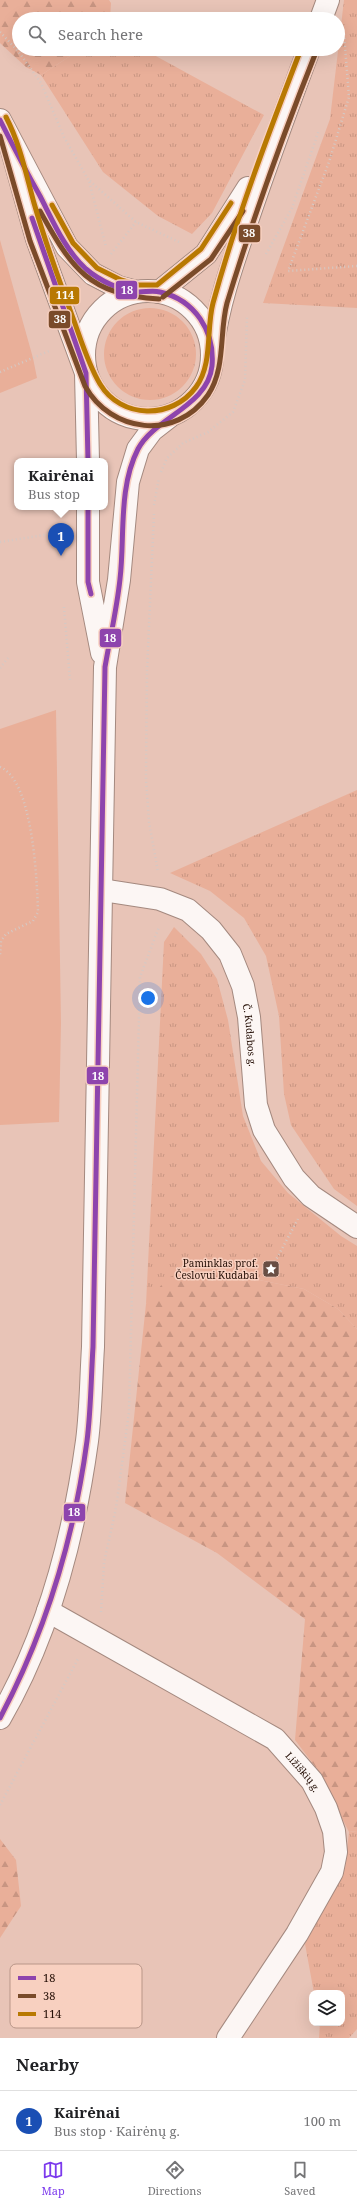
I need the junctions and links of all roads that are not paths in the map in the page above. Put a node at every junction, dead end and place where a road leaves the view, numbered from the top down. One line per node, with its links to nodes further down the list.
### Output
1 (306, 56): 3 (main road)
2 (4, 128): 4 (main road); 7 (main road)
3 (269, 153): 5 (main road); 6 (main road)
4 (137, 292): 5 (main road); 7 (main road)
5 (159, 292): 6 (main road)
6 (212, 350): 8 (main road)
7 (86, 373): 8 (main road); 9 (main road)
8 (170, 416): 11 (main road)
9 (88, 458)
10 (88, 510): 11 (main road)
11 (105, 667): 12 (main road)
12 (102, 890): 13 (main road, Č. Kudabos g.); 14 (main road)
13 (357, 1227)
14 (48, 1611): 15 (main road); 16 (main road, Ližiškių g.)
15 (0, 1718)
16 (228, 2038)

